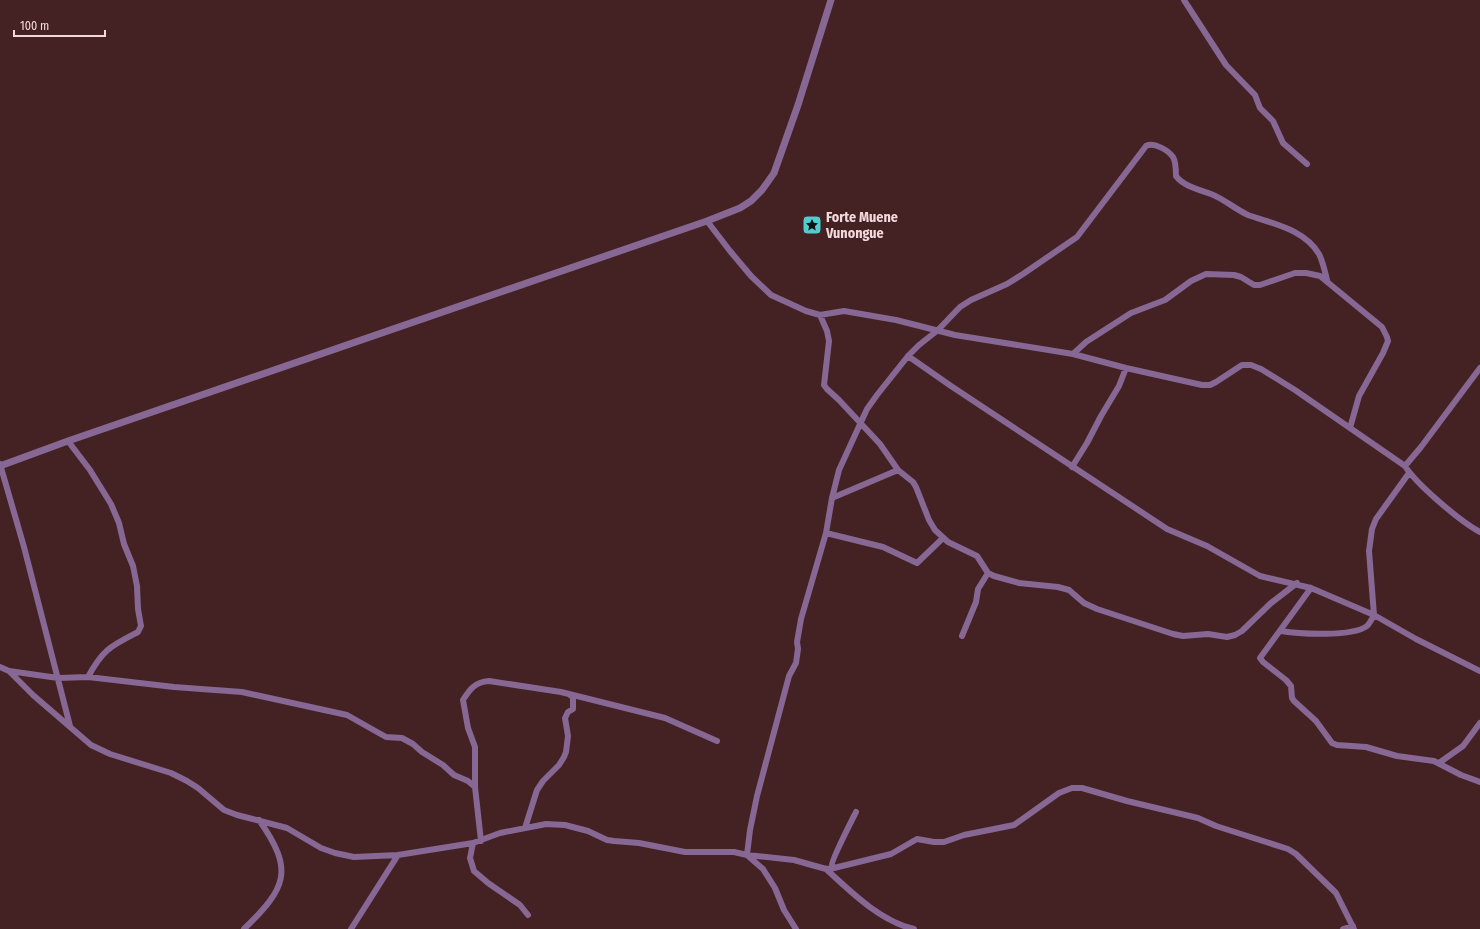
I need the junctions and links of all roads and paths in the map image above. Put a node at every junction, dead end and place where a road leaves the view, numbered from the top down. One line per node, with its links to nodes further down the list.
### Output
1 (831, 0): 4 (street)
2 (1184, 0): 3 (street)
3 (1307, 164)
4 (707, 221): 6 (street); 14 (street)
5 (1327, 280): 7 (street); 8 (street); 13 (street)
6 (820, 315): 7 (street); 12 (street)
7 (938, 330): 8 (street); 9 (street)
8 (1073, 354): 10 (street)
9 (908, 356): 12 (street); 17 (street)
10 (1126, 368): 13 (street); 17 (street)
11 (1480, 368): 16 (street)
12 (861, 423): 18 (street); 20 (street)
13 (1350, 428): 16 (street)
14 (68, 441): 15 (street); 33 (street)
15 (0, 465): 34 (street)
16 (1405, 466): 19 (street)
17 (1072, 467): 25 (street)
18 (898, 470): 20 (street); 23 (street)
19 (1409, 473): 21 (street); 27 (street)
20 (832, 498): 22 (street)
21 (1480, 532)
22 (826, 533): 23 (street); 48 (street)
23 (943, 538): 24 (street)
24 (988, 572): 25 (street); 29 (street)
25 (1297, 584): 26 (street)
26 (1311, 588): 27 (street); 28 (street)
27 (1374, 615): 28 (street); 32 (street)
28 (1281, 631): 39 (street)
29 (962, 636)
30 (0, 668): 31 (street)
31 (9, 671): 34 (street); 37 (street)
32 (1480, 671)
33 (88, 677): 34 (street); 41 (street)
34 (58, 678): 37 (street)
35 (570, 695): 38 (street); 41 (street); 44 (street)
36 (1480, 723): 39 (street)
37 (70, 726): 43 (street)
38 (717, 741)
39 (1439, 763): 40 (street)
40 (1480, 782)
41 (475, 787): 45 (street)
42 (856, 812): 49 (street)
43 (259, 820): 47 (street); 53 (street)
44 (525, 828): 45 (street); 48 (street)
45 (481, 841): 46 (street)
46 (473, 843): 47 (street); 51 (street)
47 (398, 855): 54 (street)
48 (747, 855): 50 (street); 55 (street)
49 (834, 868): 50 (street); 52 (street)
50 (826, 869): 56 (street)
51 (528, 915)
52 (1354, 928): 57 (street)
53 (244, 929)
54 (351, 929)
55 (796, 929)
56 (914, 929)
57 (1343, 929)

